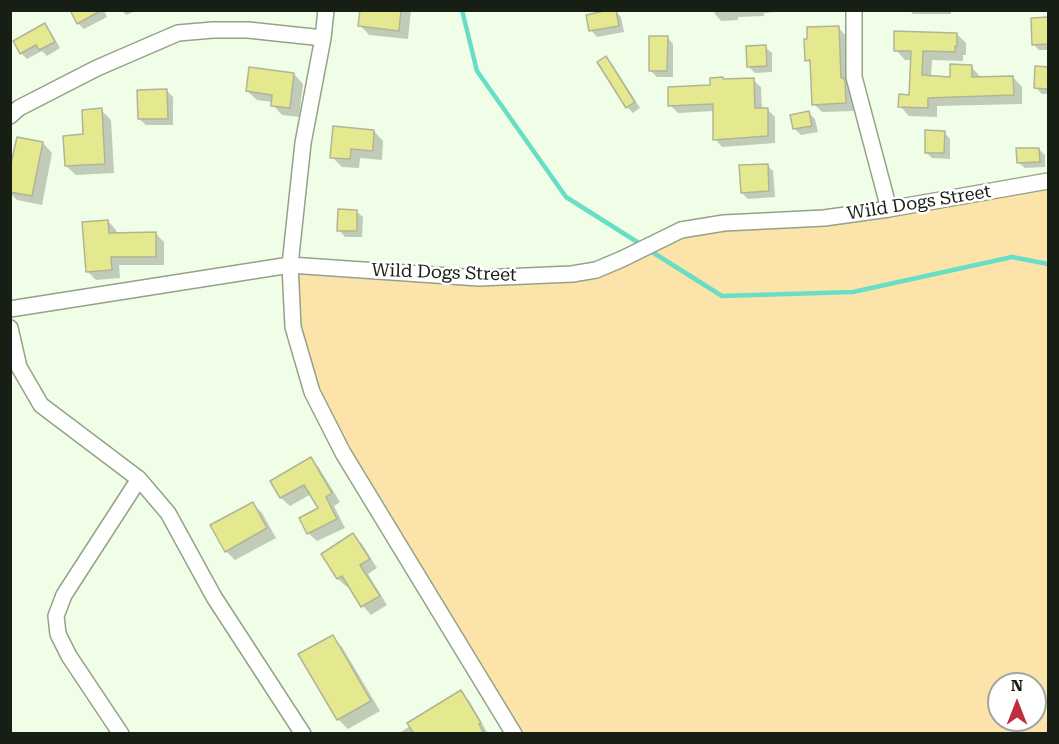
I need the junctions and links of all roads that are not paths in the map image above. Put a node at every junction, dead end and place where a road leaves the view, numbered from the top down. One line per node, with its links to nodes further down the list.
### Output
1 (326, 10): 3 (street)
2 (854, 10): 6 (street)
3 (323, 38): 4 (street); 7 (street)
4 (10, 116)
5 (1048, 181): 6 (street, Wild Dogs Street)
6 (889, 209): 7 (street, Wild Dogs Street)
7 (290, 265): 8 (street, Wild Dogs Street); 13 (street)
8 (10, 309)
9 (10, 327): 10 (street)
10 (140, 479): 11 (street); 12 (street)
11 (121, 734)
12 (303, 734)
13 (514, 734)

